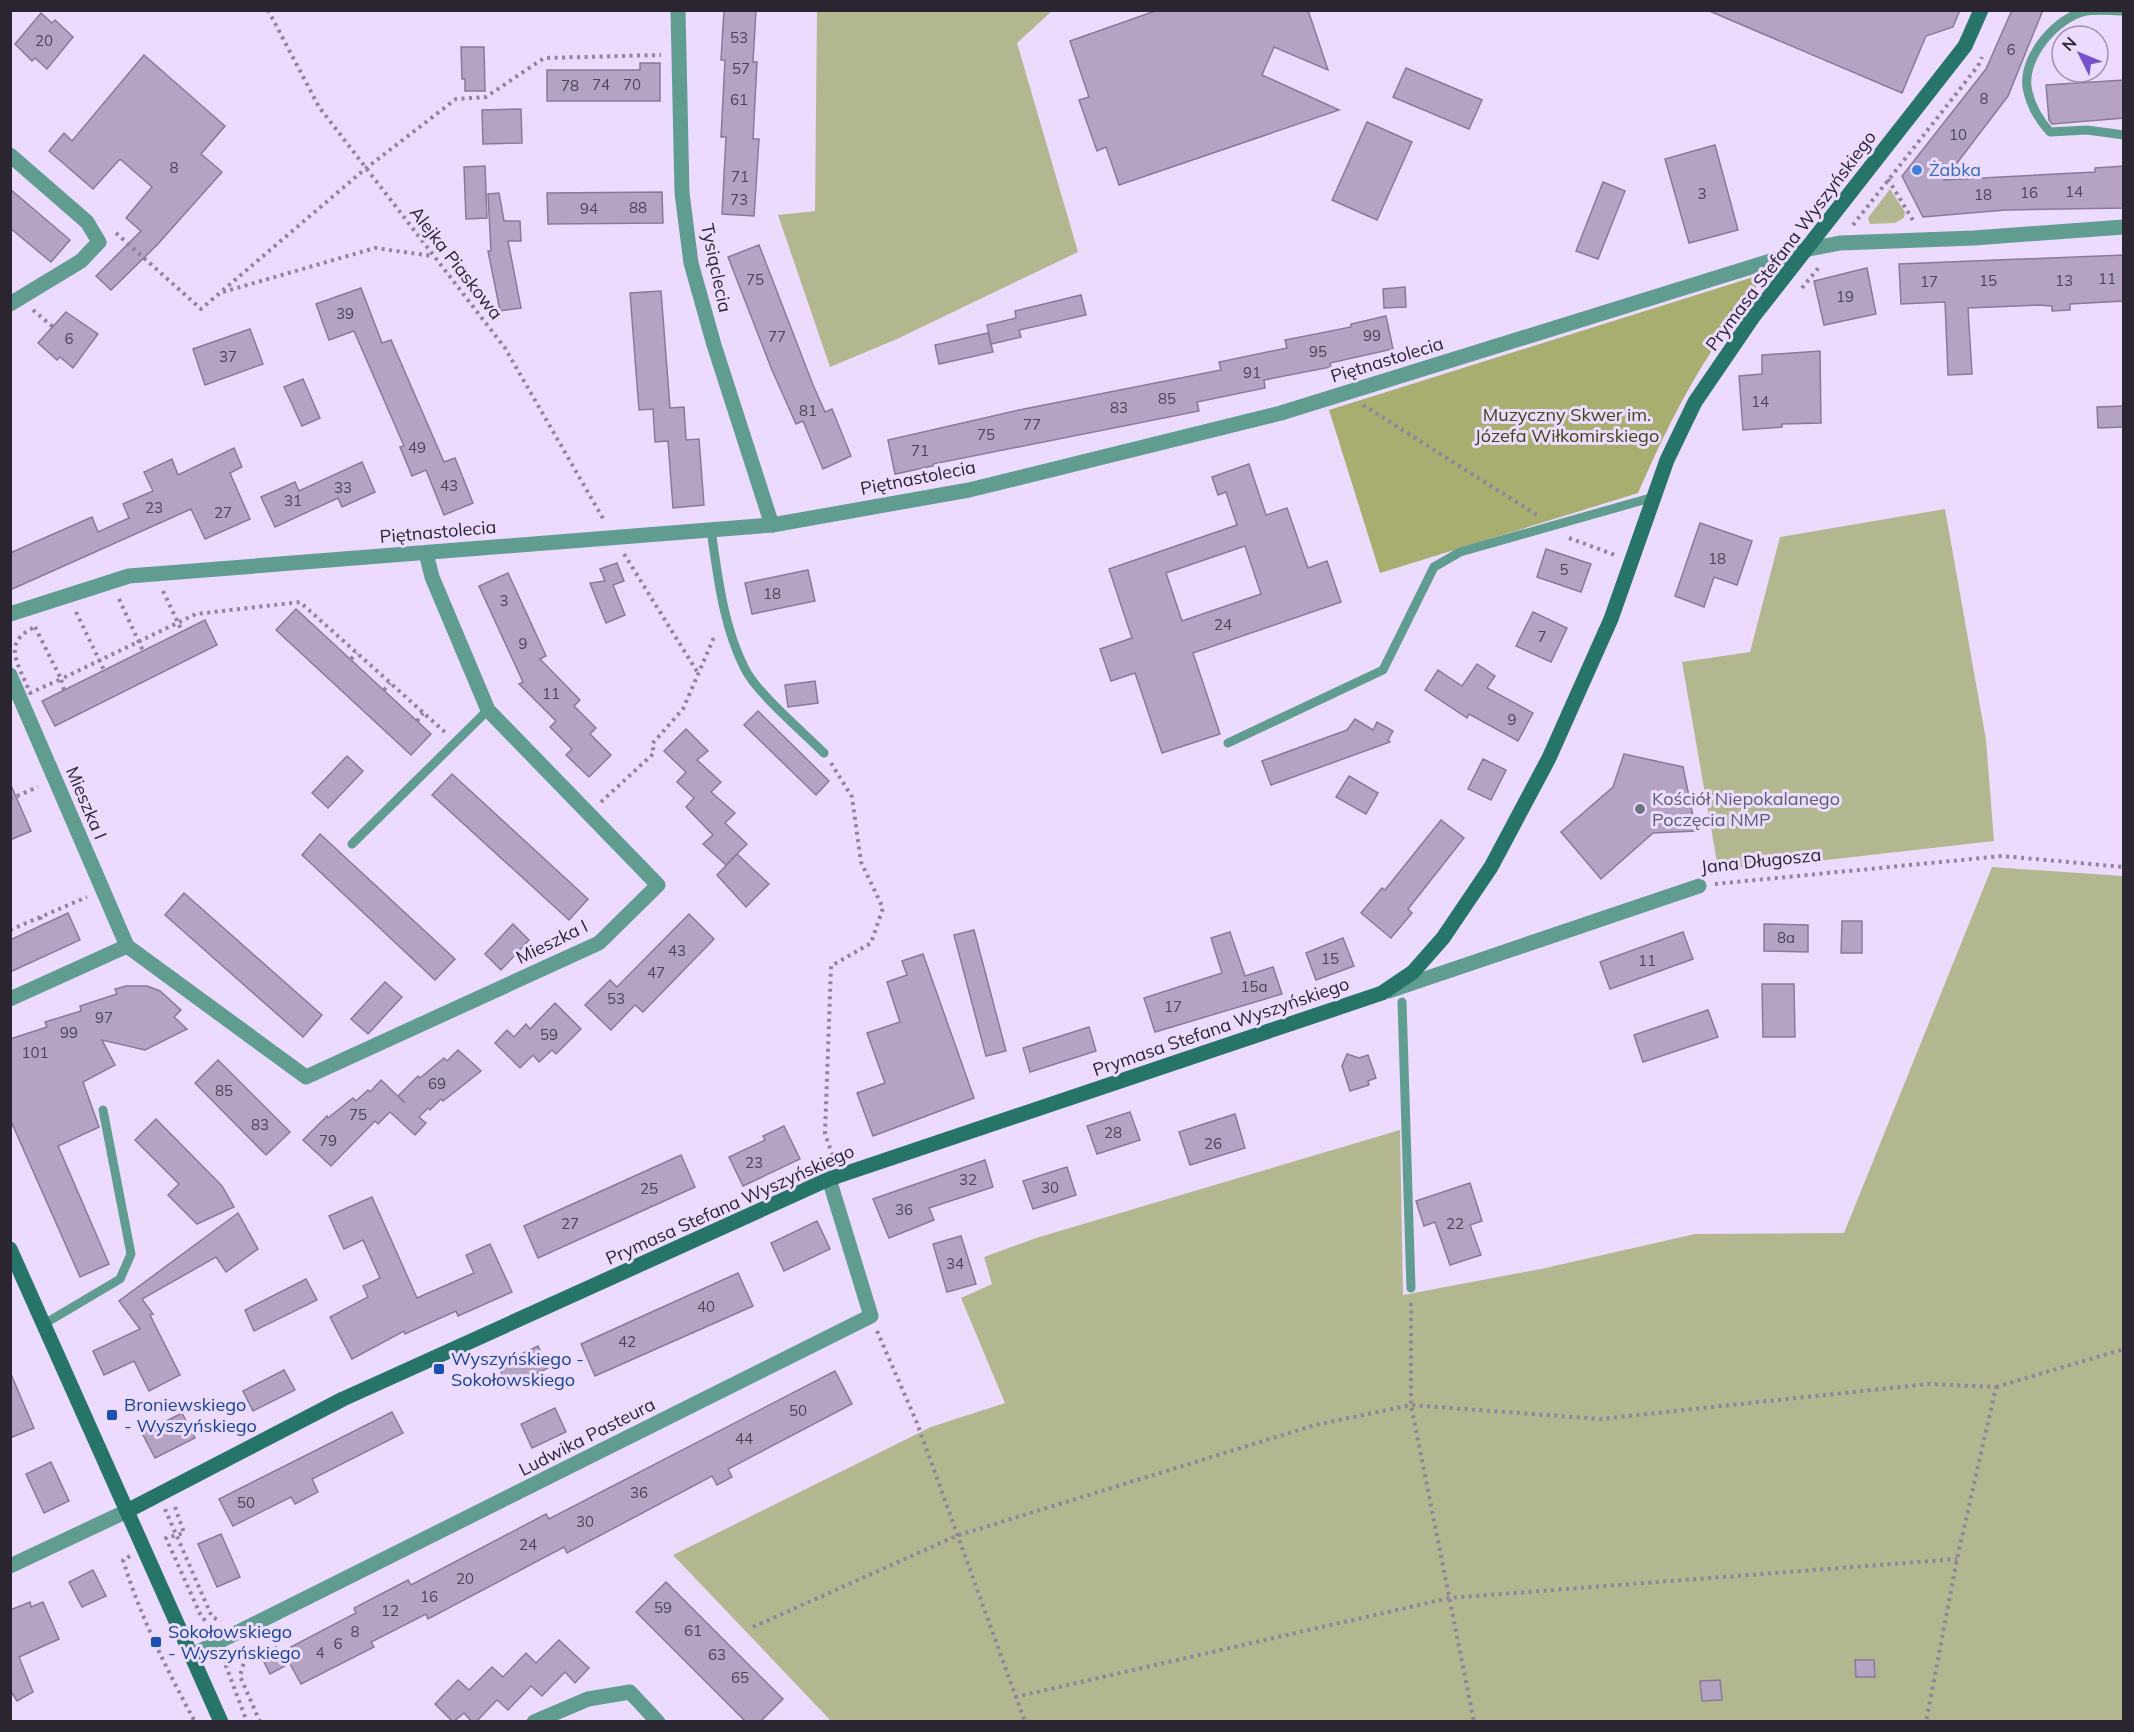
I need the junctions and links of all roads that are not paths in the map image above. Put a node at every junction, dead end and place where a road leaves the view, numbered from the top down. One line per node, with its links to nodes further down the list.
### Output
1 (678, 10): 10 (street, Tysiąclecia)
2 (1981, 10): 7 (street, Prymasa Stefana Wyszyńskiego)
3 (2124, 11): 4 (lane)
4 (2124, 135)
5 (10, 155): 8 (street)
6 (2124, 227): 7 (street, Piętnastolecia)
7 (1809, 249): 9 (street, Prymasa Stefana Wyszyńskiego); 10 (street, Piętnastolecia)
8 (15, 301)
9 (1654, 497): 16 (lane); 21 (street, Prymasa Stefana Wyszyńskiego)
10 (772, 525): 11 (street, Piętnastolecia)
11 (711, 530): 12 (street, Piętnastolecia); 17 (lane)
12 (426, 553): 13 (street, Piętnastolecia); 15 (street, Mieszka I)
13 (10, 614)
14 (10, 675): 20 (street, Mieszka I)
15 (488, 710): 18 (lane); 20 (street, Mieszka I)
16 (1228, 743)
17 (824, 753)
18 (352, 844)
19 (1699, 886): 21 (street, Jana Długosza)
20 (127, 945): 22 (street)
21 (1382, 993): 25 (street, Prymasa Stefana Wyszyńskiego)
22 (10, 999)
23 (1402, 1002): 28 (lane)
24 (103, 1110): 29 (lane)
25 (835, 1177): 30 (street, Prymasa Stefana Wyszyńskiego); 32 (street, Ludwika Pasteura)
26 (10, 1249): 27 (street)
27 (14, 1266): 29 (street)
28 (1411, 1288)
29 (44, 1324): 30 (street)
30 (127, 1510): 31 (street, Prymasa Stefana Wyszyńskiego); 32 (street)
31 (10, 1566)
32 (192, 1655): 33 (street)
33 (220, 1722)
34 (534, 1722): 35 (street)
35 (658, 1722)

